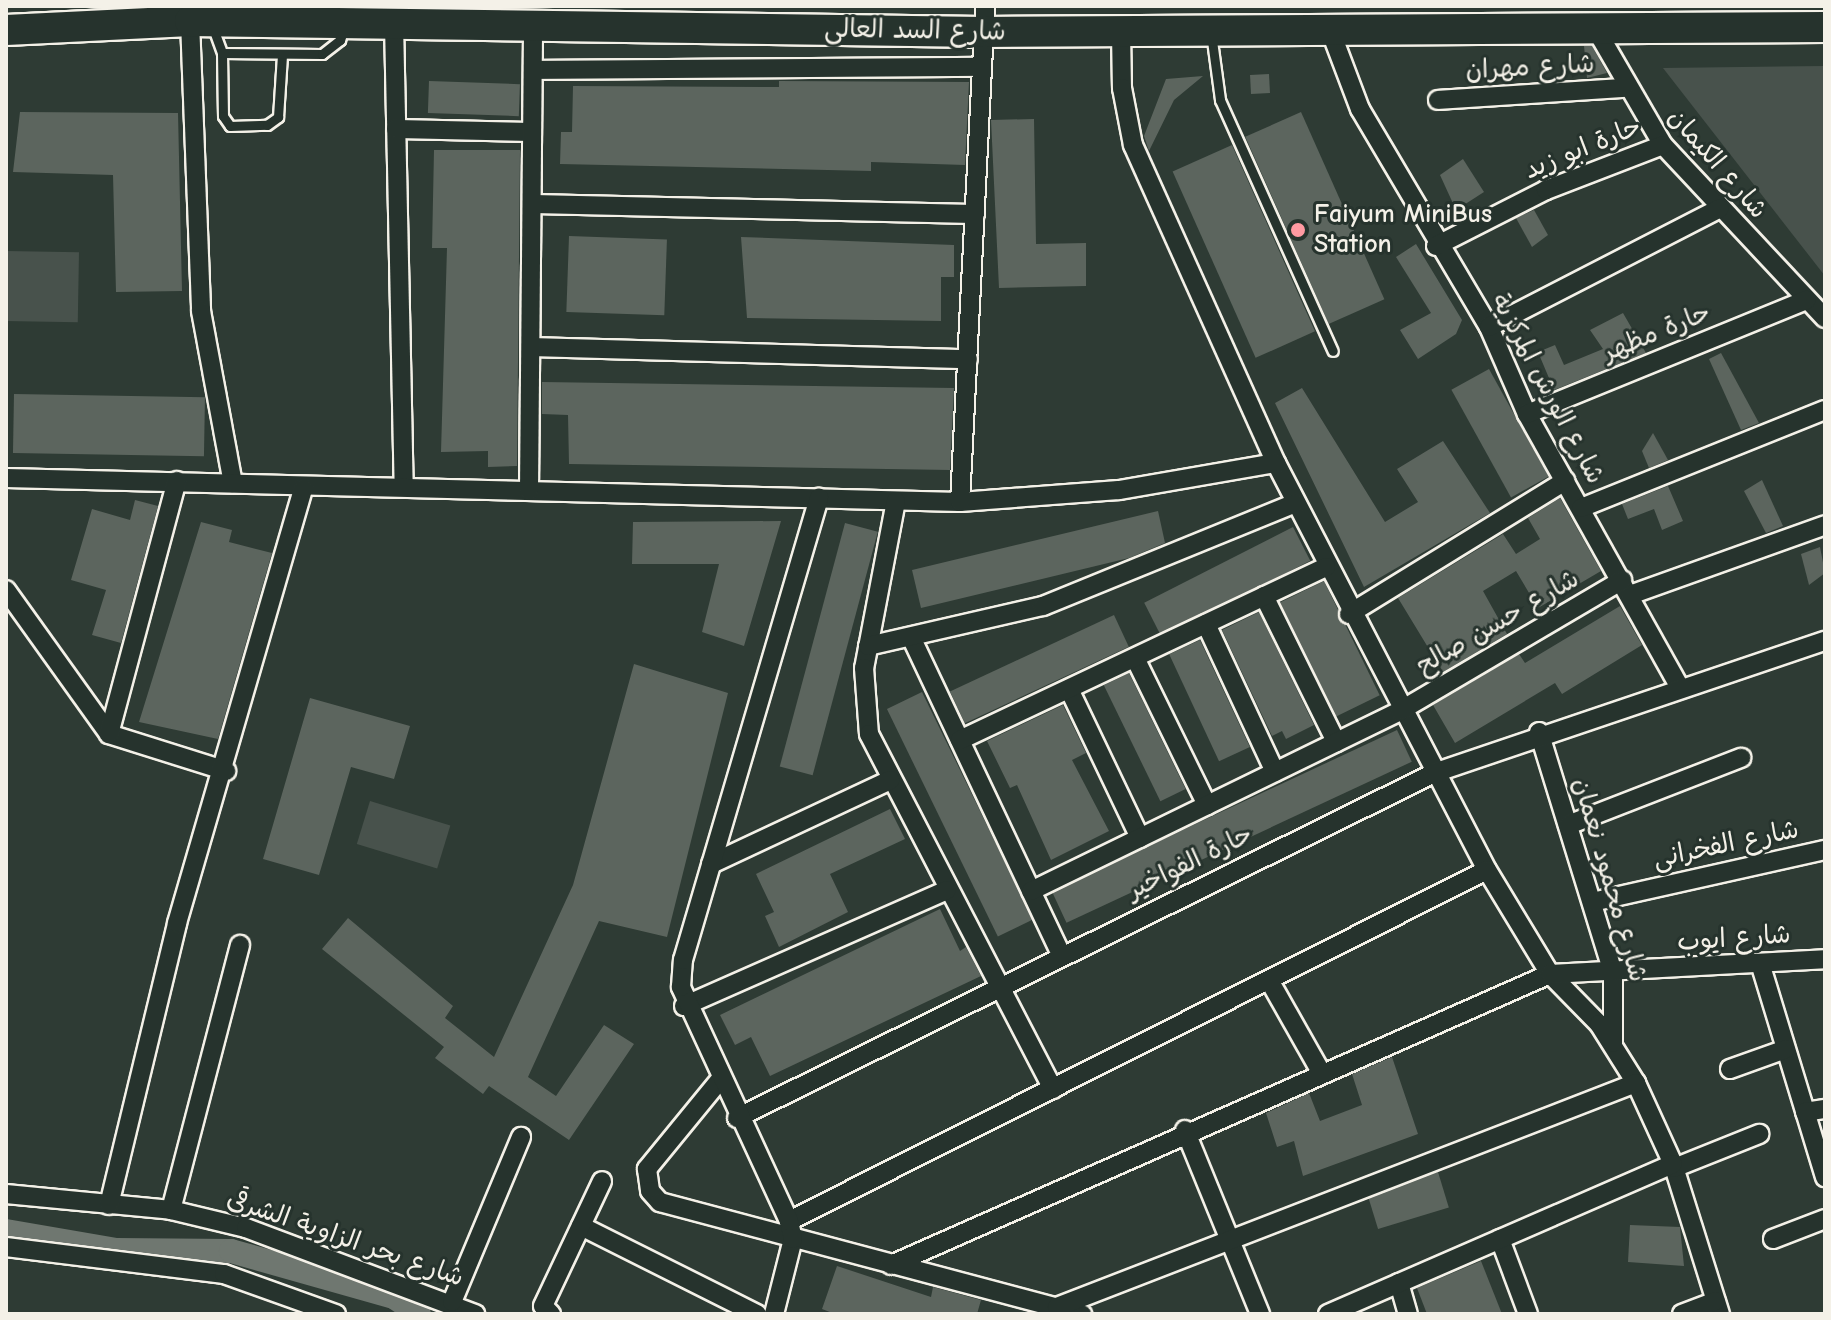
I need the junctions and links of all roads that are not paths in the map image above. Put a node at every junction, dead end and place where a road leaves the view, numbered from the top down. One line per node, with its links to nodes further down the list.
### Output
1 (984, 19): 2 (main road, شارع السد العالى); 7 (main road, شارع السد العالى); 15 (street)
2 (1058, 19): 12 (main road, شارع السد العالى)
3 (199, 21): 4 (main road, شارع السد العالى); 10 (main road, شارع السد العالى); 13 (lane); 38 (street)
4 (345, 23): 5 (main road, شارع السد العالى); 14 (lane)
5 (394, 23): 7 (main road, شارع السد العالى); 19 (street)
6 (1594, 26): 8 (main road, شارع السد العالى); 9 (main road, شارع السد العالى); 17 (street, شارع الكيمان)
7 (533, 27): 16 (street)
8 (1329, 27): 11 (main road, شارع السد العالى); 25 (street, شارع الورش المركزية)
9 (1825, 27)
10 (6, 30)
11 (1211, 30): 12 (main road, شارع السد العالى); 30 (lane)
12 (1121, 32): 34 (street, شارع محمود نعمان)
13 (222, 53): 14 (lane); 14 (lane)
14 (282, 55)
15 (981, 67): 16 (street); 24 (street)
16 (533, 70): 20 (street)
17 (1625, 88): 18 (street, شارع مهران); 21 (street, شارع الكيمان)
18 (1438, 100)
19 (396, 129): 20 (street); 39 (street)
20 (532, 132): 22 (street)
21 (1663, 145): 23 (street, شارع الكيمان); 25 (street, حارة ابو زيد)
22 (532, 204): 24 (street); 29 (street)
23 (1719, 209): 26 (street, شارع الكيمان); 28 (street)
24 (975, 214): 31 (street)
25 (1436, 246): 28 (street, شارع الورش المركزية)
26 (1807, 300): 27 (street, شارع الكيمان); 33 (street, حارة مظهر)
27 (1825, 318)
28 (1489, 327): 33 (street, شارع الورش المركزية)
29 (531, 347): 31 (street); 41 (street)
30 (1333, 351)
31 (968, 359): 44 (street)
32 (1825, 410): 46 (street)
33 (1527, 414): 37 (street, شارع الورش المركزية)
34 (1276, 463): 44 (street); 45 (street, شارع محمود نعمان)
35 (6, 478): 36 (street)
36 (177, 481): 38 (street); 62 (street)
37 (1565, 481): 46 (street, شارع الورش المركزية); 52 (street)
38 (233, 483): 40 (street)
39 (404, 487): 40 (street); 41 (street)
40 (303, 488): 66 (street)
41 (529, 491): 42 (street)
42 (819, 498): 43 (street); 74 (street)
43 (896, 501): 44 (street); 56 (street)
44 (960, 502)
45 (1295, 503): 48 (street, شارع محمود نعمان); 54 (street)
46 (1581, 508): 49 (street, شارع الورش المركزية)
47 (1825, 525): 49 (street, شارع حسن صالح)
48 (1326, 567): 51 (street); 52 (street, شارع محمود نعمان)
49 (1626, 587): 58 (street, شارع الورش المركزية); 60 (street, شارع حسن صالح)
50 (6, 590): 62 (street)
51 (1264, 596): 53 (street); 64 (street)
52 (1349, 614): 60 (street, شارع محمود نعمان)
53 (1206, 624): 57 (street); 67 (street)
54 (912, 639): 56 (street); 63 (street)
55 (1825, 641): 58 (street, حارة الفواخير)
56 (868, 646): 69 (street)
57 (1135, 658): 59 (street); 70 (street)
58 (1680, 688): 61 (street, حارة الفواخير)
59 (1069, 689): 63 (street); 72 (street)
60 (1400, 711): 64 (street, شارع حسن صالح); 68 (street, شارع محمود نعمان)
61 (1539, 732): 68 (street, حارة الفواخير); 71 (street, شارع محمود نعمان)
62 (109, 734): 66 (street)
63 (960, 740): 77 (street)
64 (1336, 742): 67 (street, شارع حسن صالح)
65 (1741, 758): 71 (street)
66 (226, 771): 105 (street)
67 (1275, 772): 70 (street, شارع حسن صالح)
68 (1434, 773): 75 (street, شارع محمود نعمان); 80 (street, حارة الفواخير)
69 (890, 780): 74 (street); 76 (street)
70 (1207, 805): 72 (street, شارع حسن صالح)
71 (1568, 825): 78 (street, شارع محمود نعمان)
72 (1140, 838): 77 (street, شارع حسن صالح)
73 (1825, 850): 78 (street, شارع الفخرانى)
74 (711, 864): 87 (street)
75 (1487, 870): 84 (street, شارع محمود نعمان); 85 (street)
76 (947, 890): 86 (street); 87 (street)
77 (1031, 891): 80 (street)
78 (1592, 902): 83 (street, شارع محمود نعمان)
79 (240, 945): 106 (street)
80 (1062, 956): 86 (street, حارة الفواخير)
81 (1825, 959): 82 (street, شارع ايوب)
82 (1760, 963): 83 (street, شارع ايوب); 89 (street)
83 (1613, 973): 84 (street, شارع ايوب); 88 (street, شارع محمود نعمان)
84 (1550, 974): 88 (street, شارع محمود نعمان); 91 (street)
85 (1269, 980): 91 (street); 94 (street)
86 (999, 987): 94 (street); 97 (street, حارة الفواخير)
87 (684, 1006): 92 (street)
88 (1613, 1043): 93 (street, شارع محمود نعمان)
89 (1786, 1049): 90 (street); 96 (street)
90 (1730, 1069)
91 (1321, 1072): 98 (street)
92 (719, 1081): 97 (street); 109 (street)
93 (1636, 1083): 101 (street, شارع محمود نعمان); 112 (street)
94 (1053, 1089): 109 (street)
95 (1825, 1109): 96 (street)
96 (1805, 1112): 102 (street)
97 (737, 1118): 109 (street)
98 (1185, 1130): 112 (street); 114 (street)
99 (1759, 1134): 101 (street)
100 (521, 1137): 116 (street)
101 (1673, 1166): 110 (street); 118 (street, شارع محمود نعمان)
102 (1825, 1177)
103 (602, 1181): 108 (street)
104 (6, 1194): 105 (street, شارع بحر الزاوية الشرقى)
105 (109, 1205): 106 (street, شارع بحر الزاوية الشرقى)
106 (171, 1210): 116 (street, شارع بحر الزاوية الشرقى)
107 (1825, 1219): 111 (street)
108 (581, 1226): 121 (street); 122 (street)
109 (791, 1230): 114 (street); 123 (street)
110 (1500, 1239): 115 (street); 128 (street)
111 (1773, 1239)
112 (1230, 1240): 117 (street); 125 (street)
113 (6, 1247): 119 (street)
114 (891, 1265): 117 (street)
115 (1399, 1283): 126 (street); 127 (street)
116 (452, 1302): 120 (street, شارع بحر الزاوية الشرقى)
117 (1057, 1307): 124 (street)
118 (1718, 1308): 129 (street)
119 (336, 1314)
120 (475, 1314)
121 (551, 1314)
122 (757, 1314)
123 (774, 1314)
124 (1082, 1314)
125 (1260, 1314)
126 (1328, 1314)
127 (1408, 1314)
128 (1528, 1314)
129 (1682, 1314)

